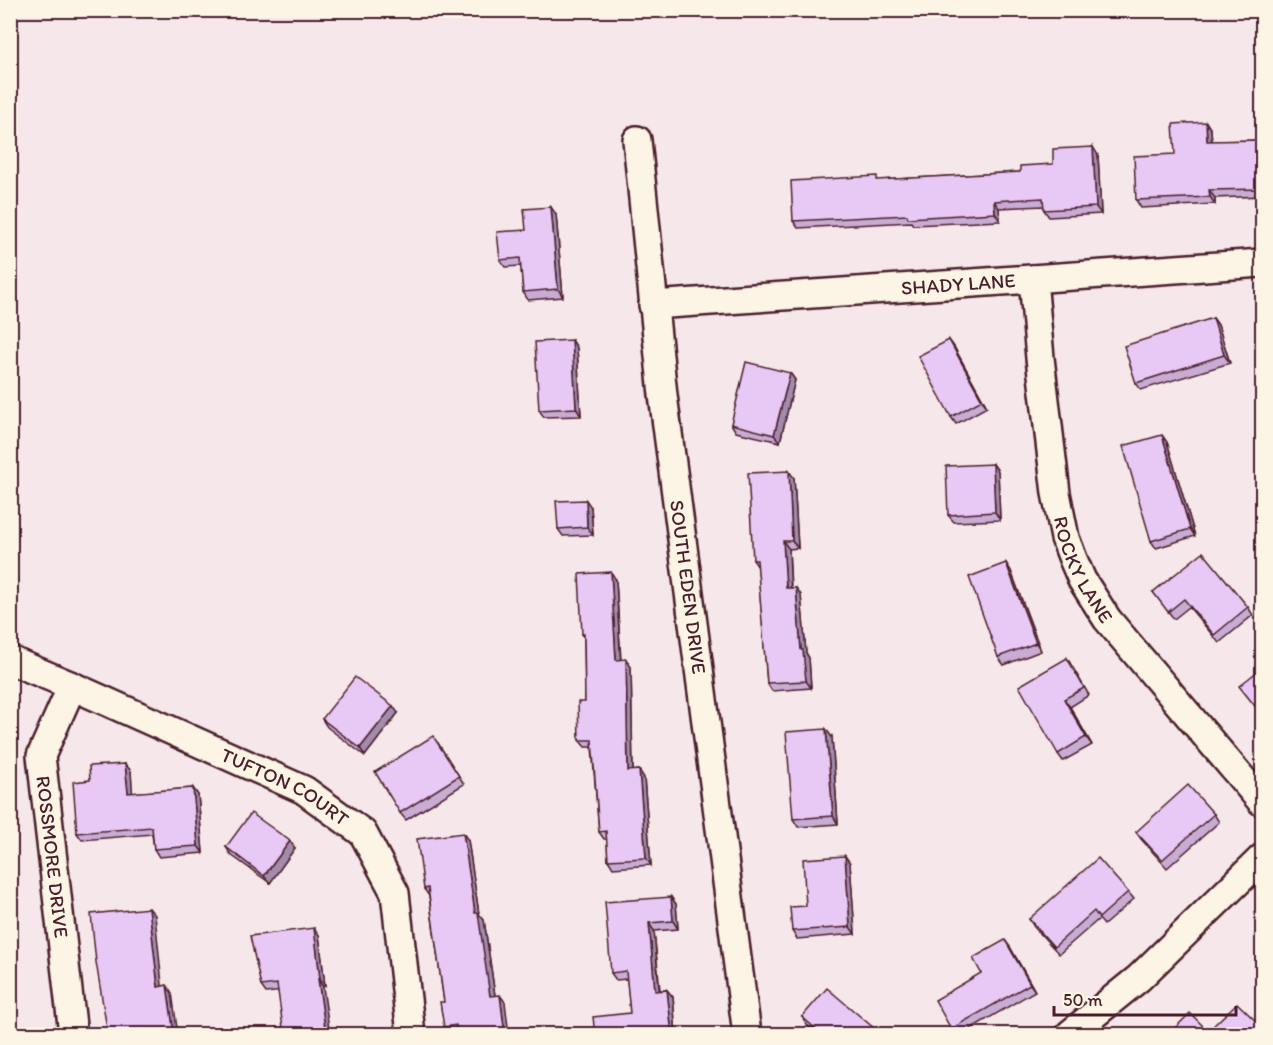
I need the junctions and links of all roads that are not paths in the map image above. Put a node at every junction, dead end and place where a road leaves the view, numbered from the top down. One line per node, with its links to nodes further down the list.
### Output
1 (637, 140): 4 (street, SOUTH EDEN DRIVE)
2 (1263, 263): 3 (street, SHADY LANE)
3 (1033, 279): 4 (street, SHADY LANE); 7 (street, ROCKY LANE)
4 (653, 305): 11 (street, SOUTH EDEN DRIVE)
5 (10, 660): 6 (street, TUFTON COURT)
6 (72, 686): 9 (street, ROSSMORE DRIVE); 10 (street, TUFTON COURT)
7 (1263, 802)
8 (1263, 858): 12 (street)
9 (73, 1035)
10 (411, 1035)
11 (747, 1035)
12 (1070, 1035)

